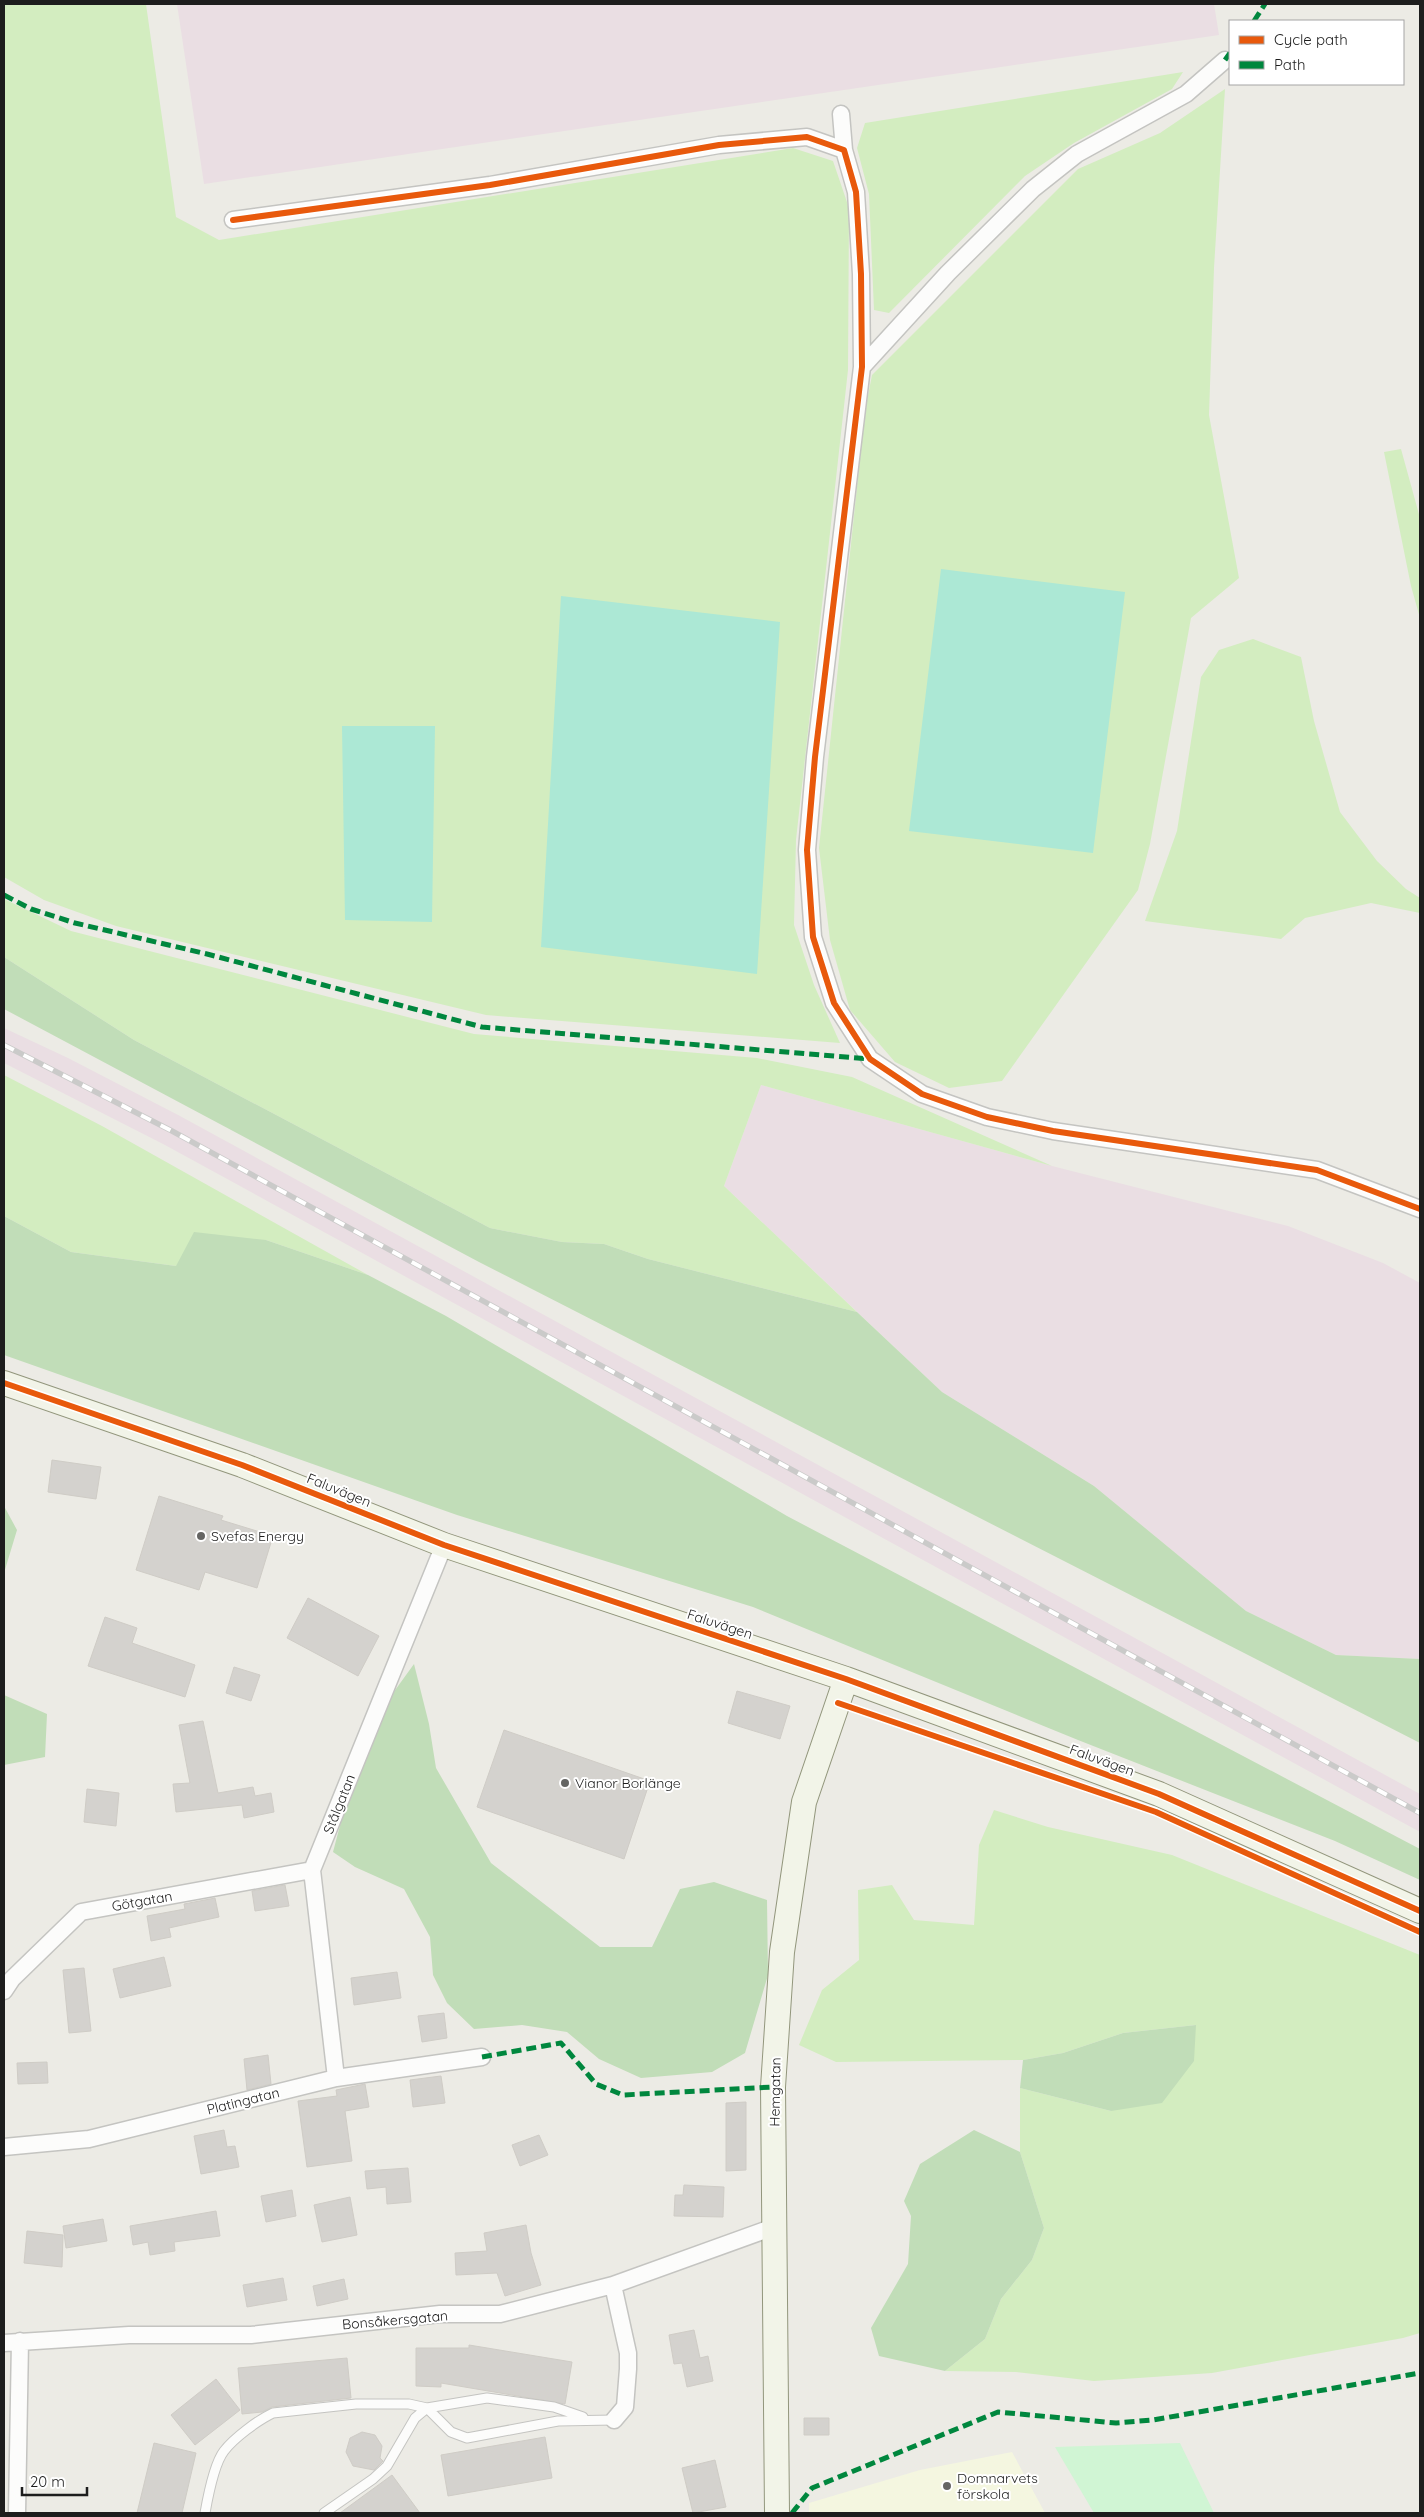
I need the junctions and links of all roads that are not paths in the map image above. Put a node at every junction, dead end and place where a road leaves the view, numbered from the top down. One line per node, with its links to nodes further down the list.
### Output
1 (1225, 60): 5 (street)
2 (841, 114): 3 (street)
3 (844, 150): 4 (street); 5 (street)
4 (233, 220)
5 (862, 367): 6 (street)
6 (1420, 1209)
7 (4, 1383): 8 (street, Faluvägen)
8 (444, 1545): 9 (street, Faluvägen); 10 (street, Stålgatan)
9 (846, 1679): 11 (street, Faluvägen); 16 (street, Hemgatan)
10 (312, 1870): 12 (street, Götgatan); 14 (street, Stålgatan)
11 (1420, 1911)
12 (7, 1981)
13 (482, 2057): 14 (street, Platingatan)
14 (336, 2078): 15 (street, Platingatan)
15 (4, 2147)
16 (774, 2227): 17 (street, Bonsåkersgatan); 25 (street, Hemgatan)
17 (614, 2285): 18 (street, Bonsåkersgatan); 21 (street)
18 (12, 2342): 22 (street)
19 (427, 2408): 20 (lane); 20 (lane); 23 (lane); 24 (lane)
20 (589, 2419): 21 (lane)
21 (614, 2420)
22 (17, 2513)
23 (205, 2513)
24 (324, 2513)
25 (777, 2513)

